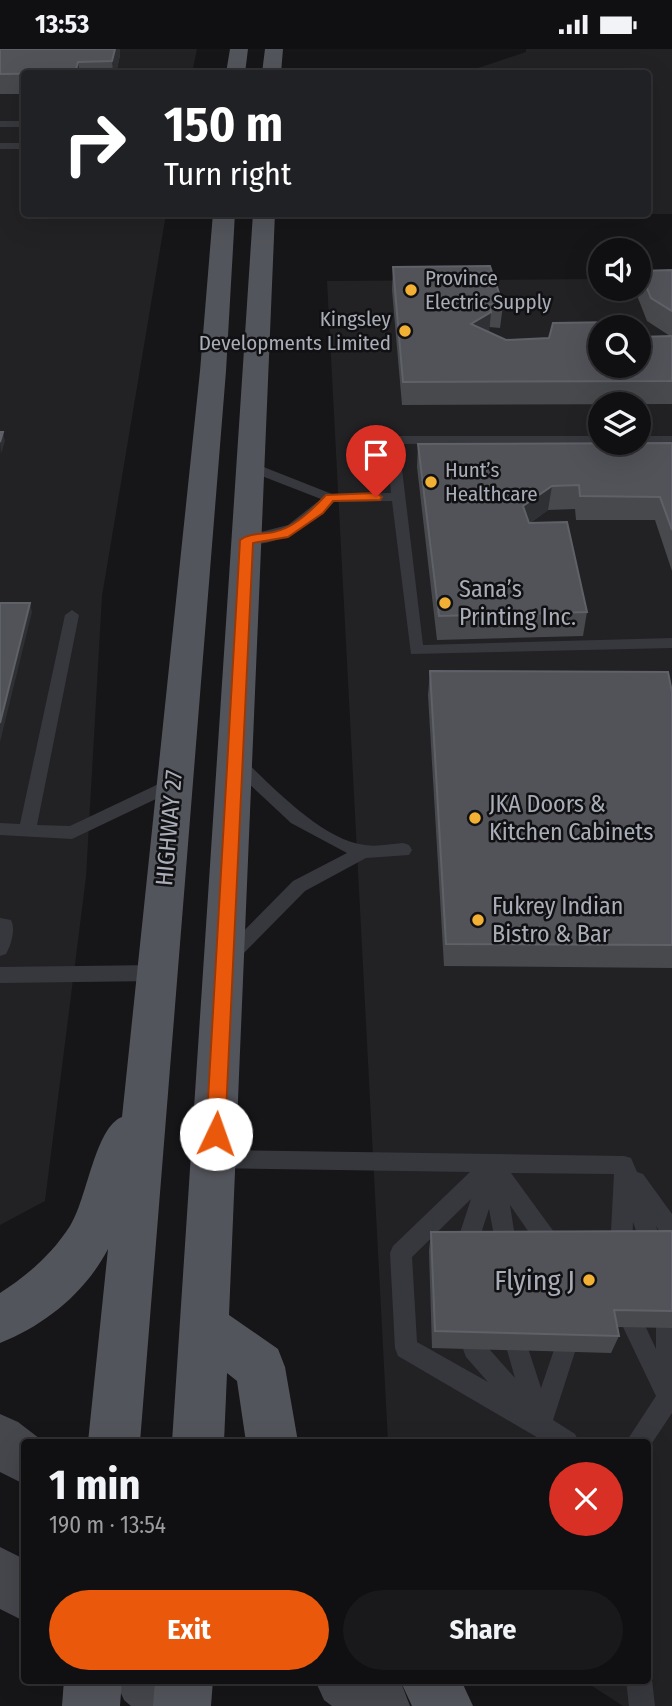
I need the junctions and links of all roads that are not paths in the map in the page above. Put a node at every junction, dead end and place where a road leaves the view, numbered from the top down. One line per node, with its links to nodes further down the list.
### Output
1 (239, 49): 3 (main road)
2 (274, 49): 4 (main road)
3 (236, 70)
4 (272, 70)
5 (0, 124): 6 (lane)
6 (21, 124)
7 (0, 146): 8 (lane)
8 (21, 146)
9 (224, 217): 21 (main road, HIGHWAY 27)
10 (264, 217): 14 (main road)
11 (588, 440): 15 (lane)
12 (651, 440): 13 (lane)
13 (672, 440)
14 (251, 467): 16 (lane); 17 (main road)
15 (399, 497): 16 (lane); 19 (lane)
16 (330, 498): 17 (lane)
17 (247, 540): 20 (main road)
18 (72, 615): 23 (lane)
19 (672, 643)
20 (236, 762): 25 (lane); 28 (main road)
21 (173, 784): 23 (lane); 29 (main road, HIGHWAY 27)
22 (0, 829): 23 (lane)
23 (27, 831)
24 (403, 850): 25 (lane)
25 (363, 852): 28 (lane)
26 (0, 925): 27 (lane)
27 (0, 949)
28 (225, 961): 32 (main road)
29 (156, 973): 30 (lane); 31 (main road, HIGHWAY 27)
30 (0, 975)
31 (144, 1111): 41 (main road); 50 (main road, HIGHWAY 27)
32 (214, 1159): 33 (lane); 42 (main road)
33 (493, 1164): 34 (lane); 36 (lane); 37 (lane); 40 (lane); 49 (lane)
34 (624, 1165): 35 (lane); 38 (lane); 39 (lane)
35 (672, 1233)
36 (506, 1250)
37 (554, 1250)
38 (621, 1250)
39 (653, 1250)
40 (465, 1251)
41 (0, 1319)
42 (205, 1327): 51 (main road); 52 (main road)
43 (634, 1327): 48 (lane)
44 (667, 1328): 48 (lane)
45 (474, 1349): 49 (lane)
46 (518, 1350): 49 (lane)
47 (564, 1352): 49 (lane)
48 (671, 1396): 54 (lane)
49 (540, 1425): 53 (lane)
50 (114, 1439)
51 (198, 1439)
52 (272, 1439)
53 (562, 1439)
54 (640, 1439)
55 (0, 1440): 56 (main road)
56 (21, 1456)
57 (0, 1575): 58 (main road)
58 (21, 1591)
59 (93, 1684): 65 (main road)
60 (150, 1684): 66 (main road)
61 (184, 1684): 66 (main road)
62 (350, 1684): 67 (main road)
63 (431, 1684): 68 (main road)
64 (639, 1684): 69 (lane)
65 (91, 1706)
66 (181, 1706)
67 (381, 1706)
68 (444, 1706)
69 (642, 1706)

